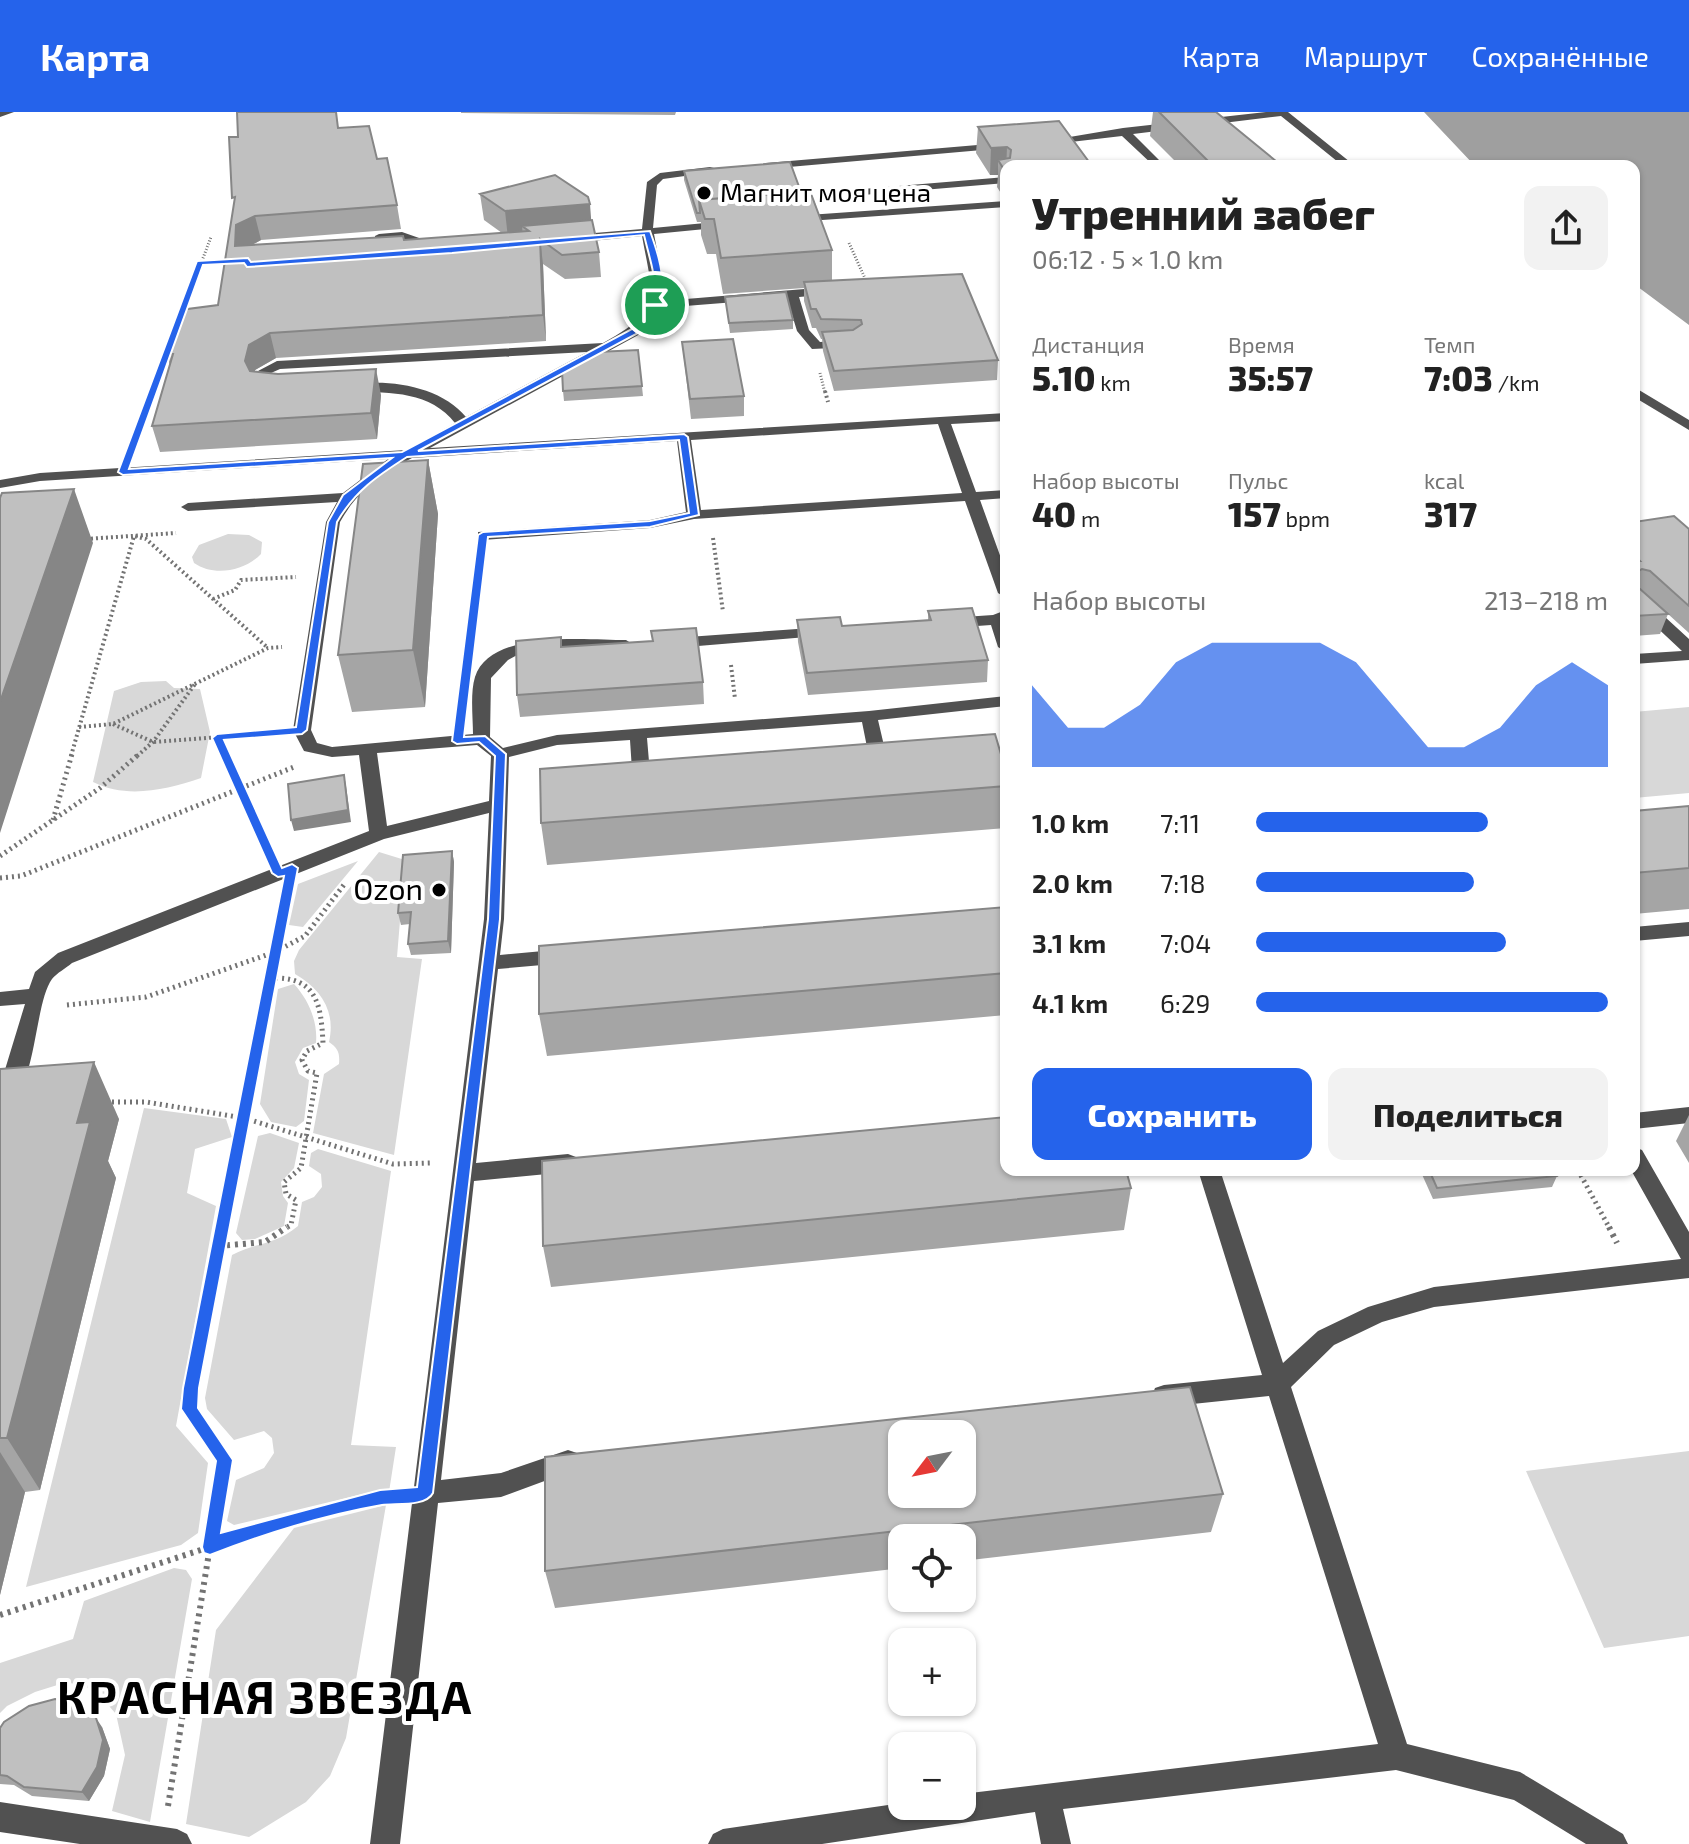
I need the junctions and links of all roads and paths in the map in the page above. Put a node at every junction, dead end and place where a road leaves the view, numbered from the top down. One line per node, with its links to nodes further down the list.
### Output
1 (9, 112): 3 (street)
2 (1283, 112): 4 (street); 10 (street)
3 (0, 114)
4 (1206, 121): 5 (street); 6 (street)
5 (1217, 130)
6 (1123, 131): 7 (street); 9 (street)
7 (1024, 144)
8 (1009, 145): 12 (street)
9 (1154, 160)
10 (1343, 160)
11 (753, 167): 14 (street)
12 (940, 168): 14 (street); 14 (street); 15 (street)
13 (723, 169): 20 (street)
14 (820, 179): 17 (street)
15 (1000, 179)
16 (1000, 204): 17 (street)
17 (837, 216): 18 (street)
18 (776, 221)
19 (745, 223): 20 (street)
20 (648, 232): 23 (street); 30 (street)
21 (211, 237): 27 (path)
22 (372, 238): 25 (street)
23 (557, 241)
24 (852, 249): 28 (path)
25 (403, 254)
26 (236, 261): 27 (path)
27 (200, 263): 36 (path)
28 (870, 289): 29 (street)
29 (792, 293): 30 (street); 32 (street)
30 (655, 305): 33 (street)
31 (853, 343): 32 (street)
32 (817, 346): 39 (path)
33 (609, 347): 37 (street); 42 (street)
34 (333, 389): 42 (street)
35 (164, 390): 36 (path)
36 (151, 391): 46 (path)
37 (287, 392)
38 (1640, 395): 43 (street)
39 (831, 411)
40 (1000, 417): 41 (street)
41 (943, 420): 44 (street); 49 (street)
42 (463, 423): 45 (street)
43 (1689, 426)
44 (684, 437): 45 (street); 52 (street)
45 (404, 454): 46 (street); 50 (street)
46 (123, 472): 47 (street)
47 (0, 484)
48 (1000, 494): 49 (street)
49 (971, 496): 52 (street); 58 (street)
50 (347, 497): 51 (street); 57 (street)
51 (188, 507)
52 (694, 515): 54 (street)
53 (180, 532): 55 (path)
54 (483, 535): 64 (path)
55 (134, 536): 56 (path); 59 (path); 72 (path)
56 (74, 540)
57 (325, 574): 59 (path); 73 (street)
58 (1000, 576)
59 (212, 599): 68 (path)
60 (1640, 603): 65 (street)
61 (1000, 618): 62 (street)
62 (933, 624)
63 (838, 631): 76 (street)
64 (467, 645)
65 (1689, 648)
66 (1689, 655): 67 (street)
67 (1640, 659)
68 (195, 684): 71 (path); 77 (path)
69 (1000, 702): 70 (street)
70 (869, 716): 74 (street); 81 (street)
71 (113, 724): 72 (path); 77 (path)
72 (79, 727): 85 (path)
73 (302, 730): 75 (path); 79 (street)
74 (638, 734): 80 (street); 82 (street)
75 (217, 738): 77 (path); 83 (path)
76 (481, 739): 78 (street); 80 (street)
77 (153, 742): 85 (path)
78 (367, 748): 79 (street); 86 (street)
79 (332, 752): 83 (path)
80 (500, 754): 84 (street)
81 (880, 767)
82 (643, 785)
83 (240, 789): 88 (path); 89 (path)
84 (498, 805): 86 (street); 94 (street)
85 (53, 820): 87 (path)
86 (379, 834): 88 (street); 92 (path)
87 (0, 856)
88 (285, 871): 92 (path); 97 (street)
89 (0, 878)
90 (1689, 929): 91 (street)
91 (1640, 933)
92 (275, 952): 95 (path); 97 (path)
93 (583, 955): 94 (street)
94 (489, 963): 106 (street)
95 (270, 978): 101 (path); 103 (path)
96 (0, 999): 97 (street)
97 (36, 1001): 99 (street)
98 (103, 1102): 101 (path)
99 (0, 1103)
100 (1689, 1115): 102 (street)
101 (244, 1118): 103 (path); 109 (path)
102 (1640, 1120)
103 (307, 1137): 106 (path); 109 (path)
104 (588, 1161): 106 (street)
105 (1640, 1167): 110 (street)
106 (464, 1168): 116 (street)
107 (1211, 1176): 113 (street)
108 (1581, 1176): 112 (path)
109 (219, 1246): 117 (path)
110 (1689, 1253)
111 (1689, 1268): 112 (street)
112 (1634, 1275): 113 (street)
113 (1277, 1384): 114 (street); 119 (street)
114 (1134, 1399)
115 (585, 1459): 116 (street)
116 (425, 1493): 117 (path); 123 (street)
117 (210, 1547): 118 (path); 122 (path)
118 (0, 1615)
119 (1396, 1756): 120 (street); 126 (street)
120 (1046, 1796): 124 (street); 125 (street)
121 (0, 1817): 122 (street)
122 (169, 1843)
123 (385, 1844)
124 (723, 1844)
125 (1056, 1844)
126 (1613, 1844)

